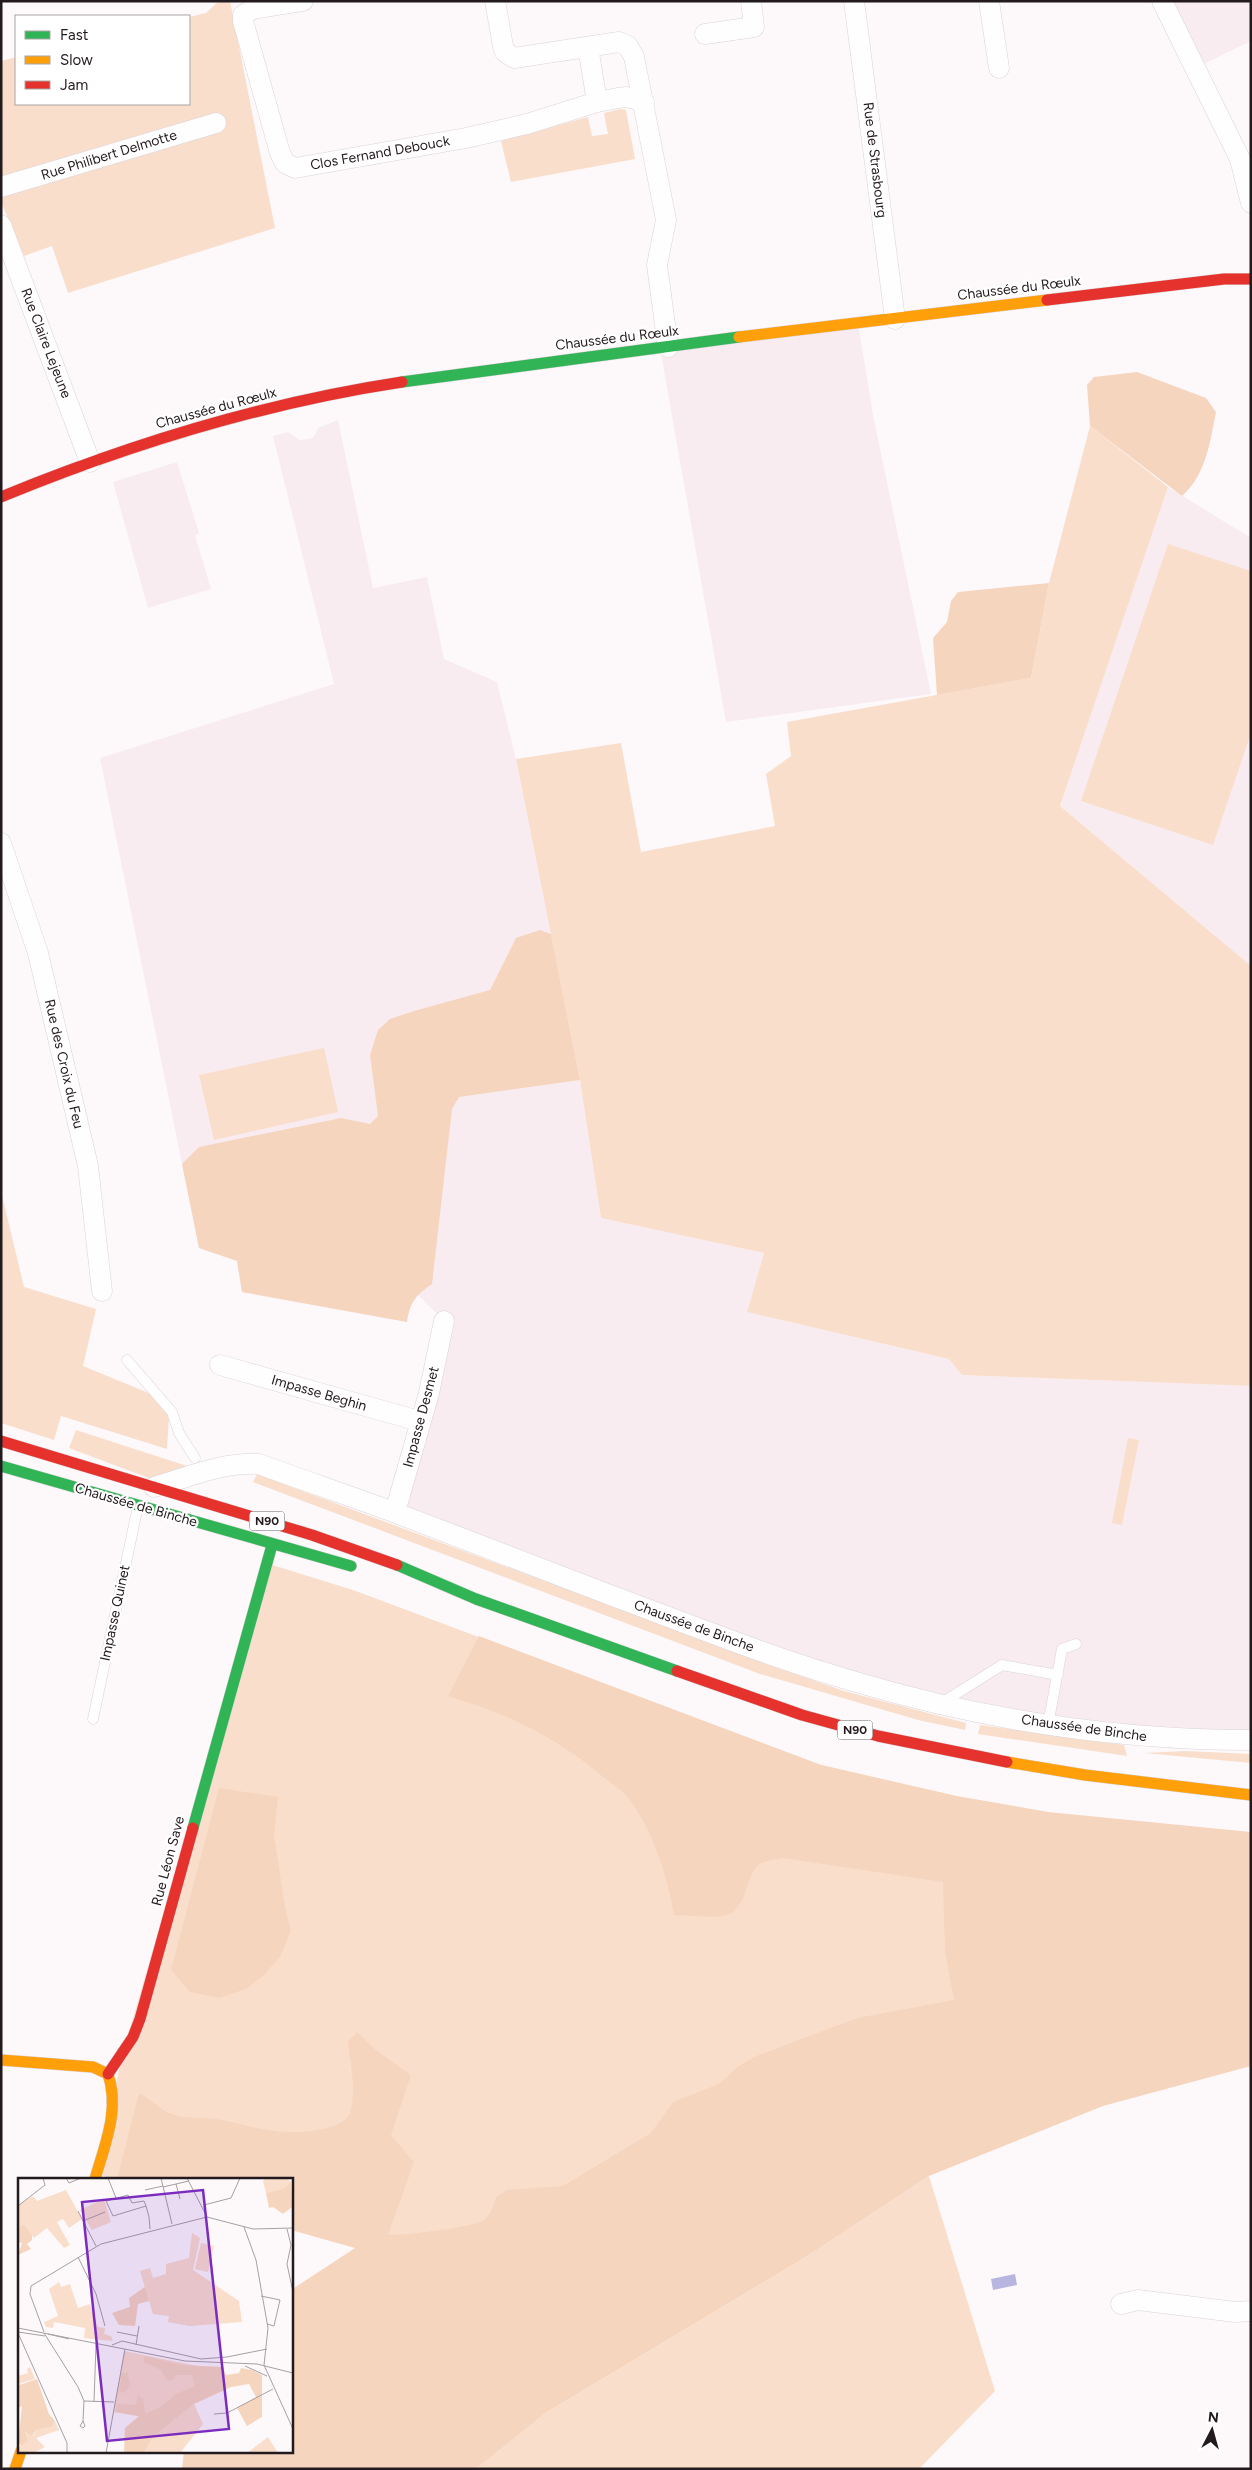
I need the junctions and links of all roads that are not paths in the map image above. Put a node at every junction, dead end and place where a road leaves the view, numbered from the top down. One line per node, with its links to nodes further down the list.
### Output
1 (303, 1): 10 (street, Clos Fernand Debouck)
2 (495, 1): 8 (street)
3 (751, 1): 7 (street)
4 (854, 1): 18 (street, Rue de Strasbourg)
5 (989, 1): 9 (street)
6 (1162, 1): 13 (street)
7 (706, 34)
8 (588, 47): 10 (street); 11 (street)
9 (999, 68)
10 (597, 102): 11 (street, Clos Fernand Debouck)
11 (644, 102): 19 (street)
12 (216, 123): 14 (street, Rue Philibert Delmotte)
13 (1245, 157): 15 (street)
14 (1, 187)
15 (1251, 202)
16 (1, 225): 20 (street, Rue Claire Lejeune)
17 (1251, 279): 18 (main road, Chaussée du Rœulx)
18 (895, 319): 19 (main road, Chaussée du Rœulx)
19 (668, 346): 20 (main road, Chaussée du Rœulx)
20 (90, 462): 21 (main road, Chaussée du Rœulx)
21 (1, 498)
22 (1, 843): 23 (street, Rue des Croix du Feu)
23 (102, 1291)
24 (444, 1321): 27 (street, Impasse Desmet)
25 (127, 1360): 29 (lane)
26 (220, 1364): 27 (street, Impasse Beghin)
27 (419, 1421): 33 (street, Impasse Desmet)
28 (1, 1441): 31 (main road, Chaussée de Binche / N90)
29 (195, 1458)
30 (1, 1466): 32 (main road, Chaussée de Binche / N90)
31 (154, 1487): 33 (street, Chaussée de Binche); 35 (main road, Chaussée de Binche / N90)
32 (138, 1506): 34 (main road, Chaussée de Binche / N90); 42 (lane, Impasse Quinet)
33 (395, 1512): 41 (street, Chaussée de Binche)
34 (272, 1544): 35 (street, Chaussée de Binche); 36 (main road, Chaussée de Binche / N90); 47 (main road, Rue Léon Save)
35 (382, 1559): 38 (main road, Chaussée de Binche / N90)
36 (363, 1569)
37 (400, 1579): 38 (main road, Chaussée de Binche / N90)
38 (476, 1599): 45 (main road, Chaussée de Binche / N90)
39 (1076, 1644): 40 (lane)
40 (1058, 1675): 41 (lane); 43 (lane)
41 (939, 1704): 43 (street, Chaussée de Binche)
42 (93, 1719)
43 (1048, 1725): 44 (street, Chaussée de Binche)
44 (1251, 1740)
45 (1251, 1795)
46 (1, 2060): 47 (main road)
47 (108, 2074): 48 (main road)
48 (95, 2178)
49 (1121, 2304): 50 (street)
50 (1251, 2311)
51 (21, 2452): 52 (main road)
52 (16, 2469)

